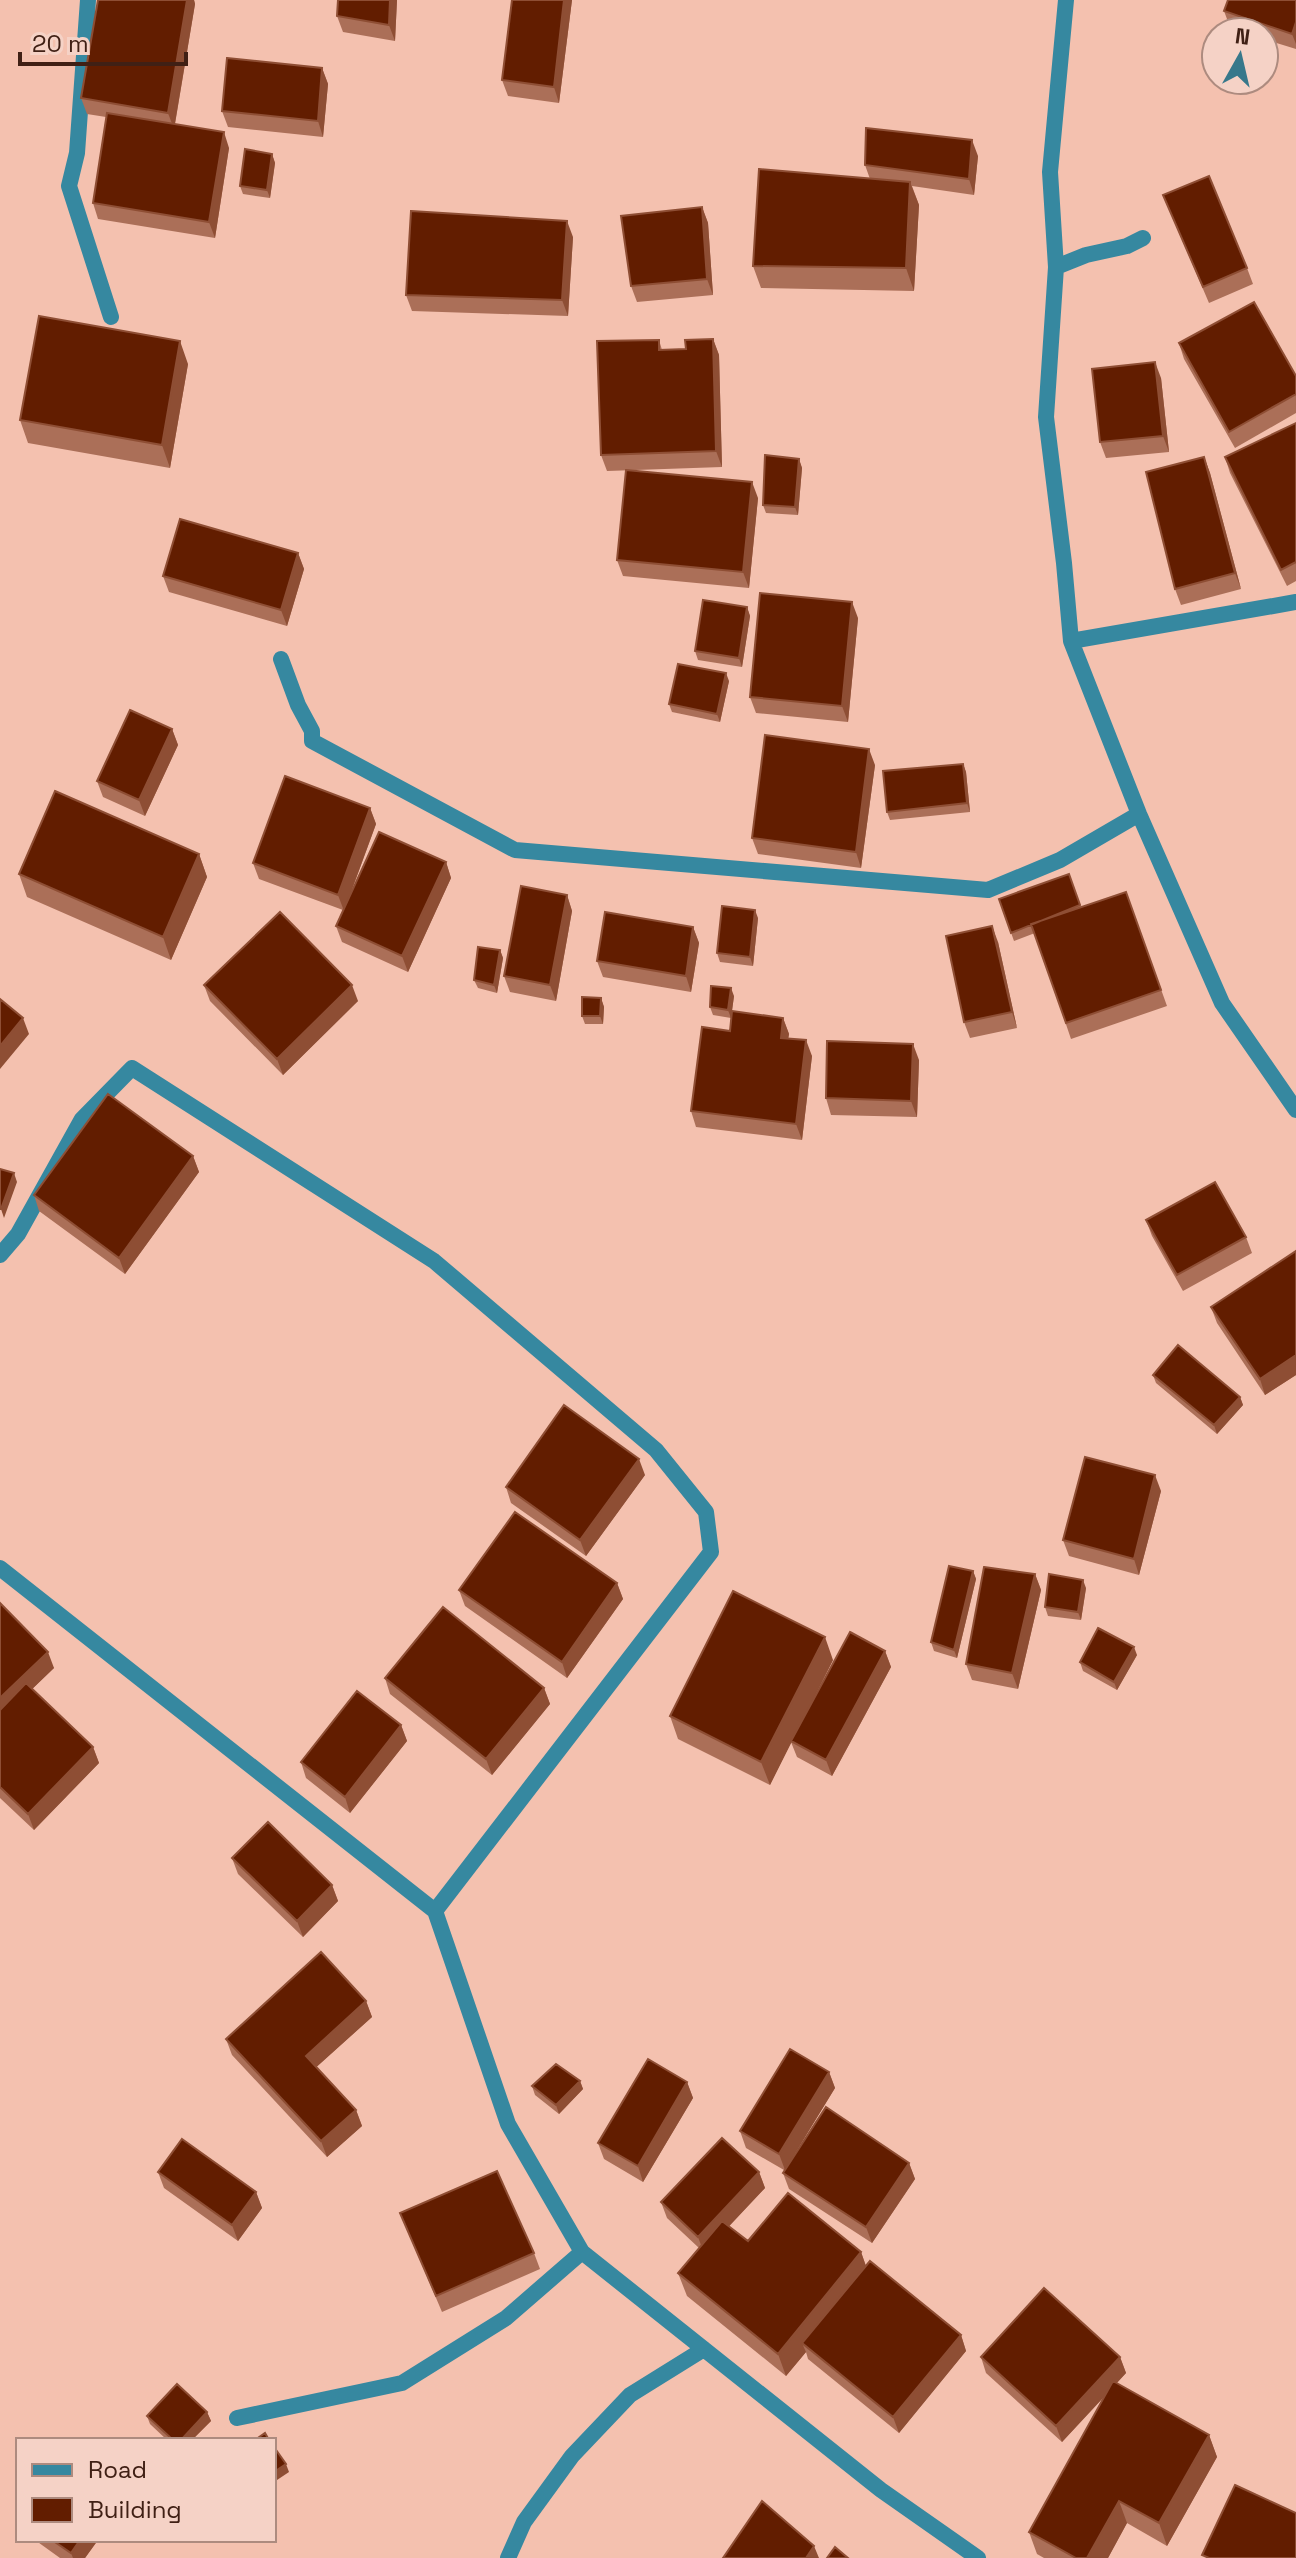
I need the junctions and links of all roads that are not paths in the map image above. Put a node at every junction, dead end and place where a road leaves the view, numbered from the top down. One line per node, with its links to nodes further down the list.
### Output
1 (88, 0): 5 (street)
2 (1066, 0): 4 (street)
3 (1143, 238): 4 (street)
4 (1056, 267): 7 (street)
5 (111, 317)
6 (1296, 602): 7 (street)
7 (1071, 641): 9 (street)
8 (281, 659): 9 (street)
9 (1139, 814): 10 (street)
10 (1296, 1110)
11 (0, 1255): 13 (street)
12 (0, 1568): 13 (street)
13 (435, 1911): 14 (street)
14 (582, 2252): 15 (street); 16 (street)
15 (704, 2349): 17 (street); 18 (street)
16 (237, 2418)
17 (508, 2558)
18 (978, 2558)

